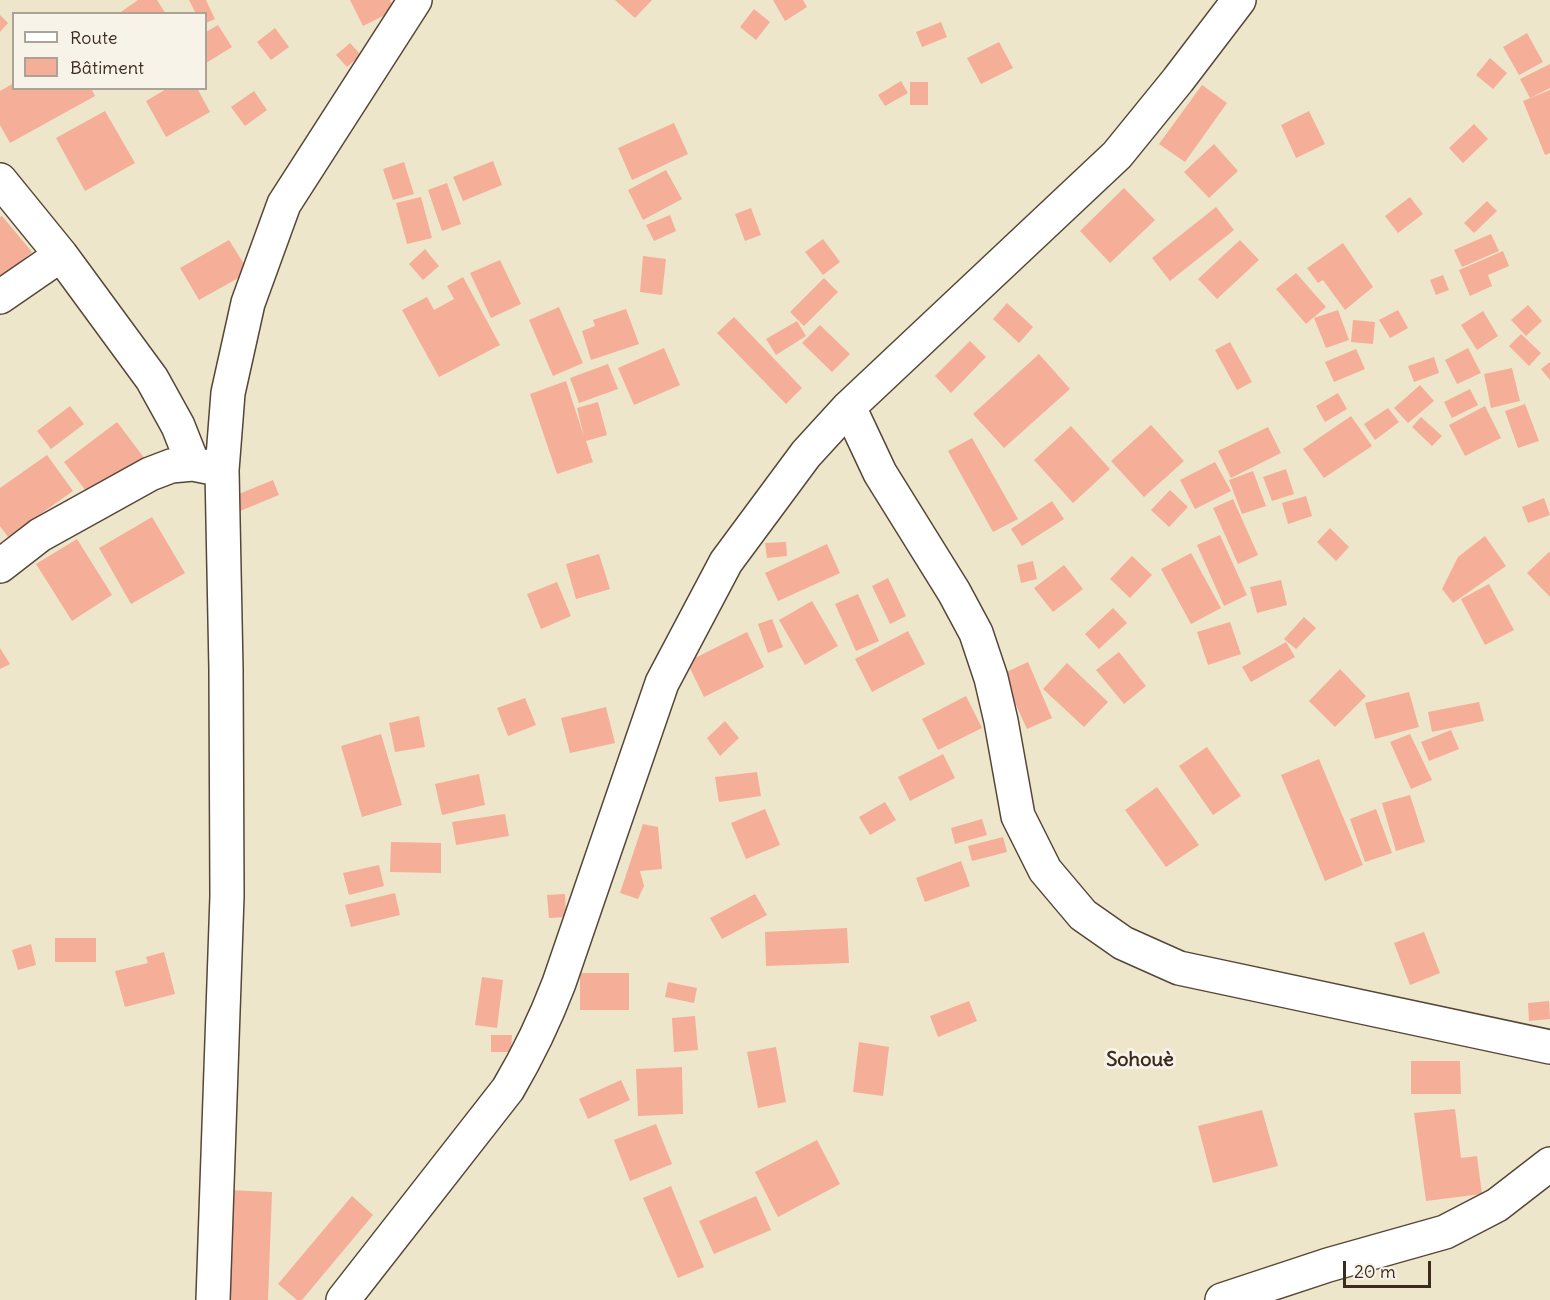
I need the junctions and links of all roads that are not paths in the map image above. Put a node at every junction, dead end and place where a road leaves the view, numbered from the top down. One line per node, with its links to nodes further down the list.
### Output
1 (415, 0): 7 (street)
2 (1239, 0): 6 (street)
3 (0, 180): 4 (street)
4 (61, 255): 5 (street); 7 (street)
5 (0, 297)
6 (849, 407): 9 (street); 12 (street)
7 (207, 467): 8 (street); 11 (street)
8 (0, 566)
9 (1550, 1047)
10 (1550, 1164): 13 (street)
11 (213, 1300)
12 (343, 1300)
13 (1222, 1300)

